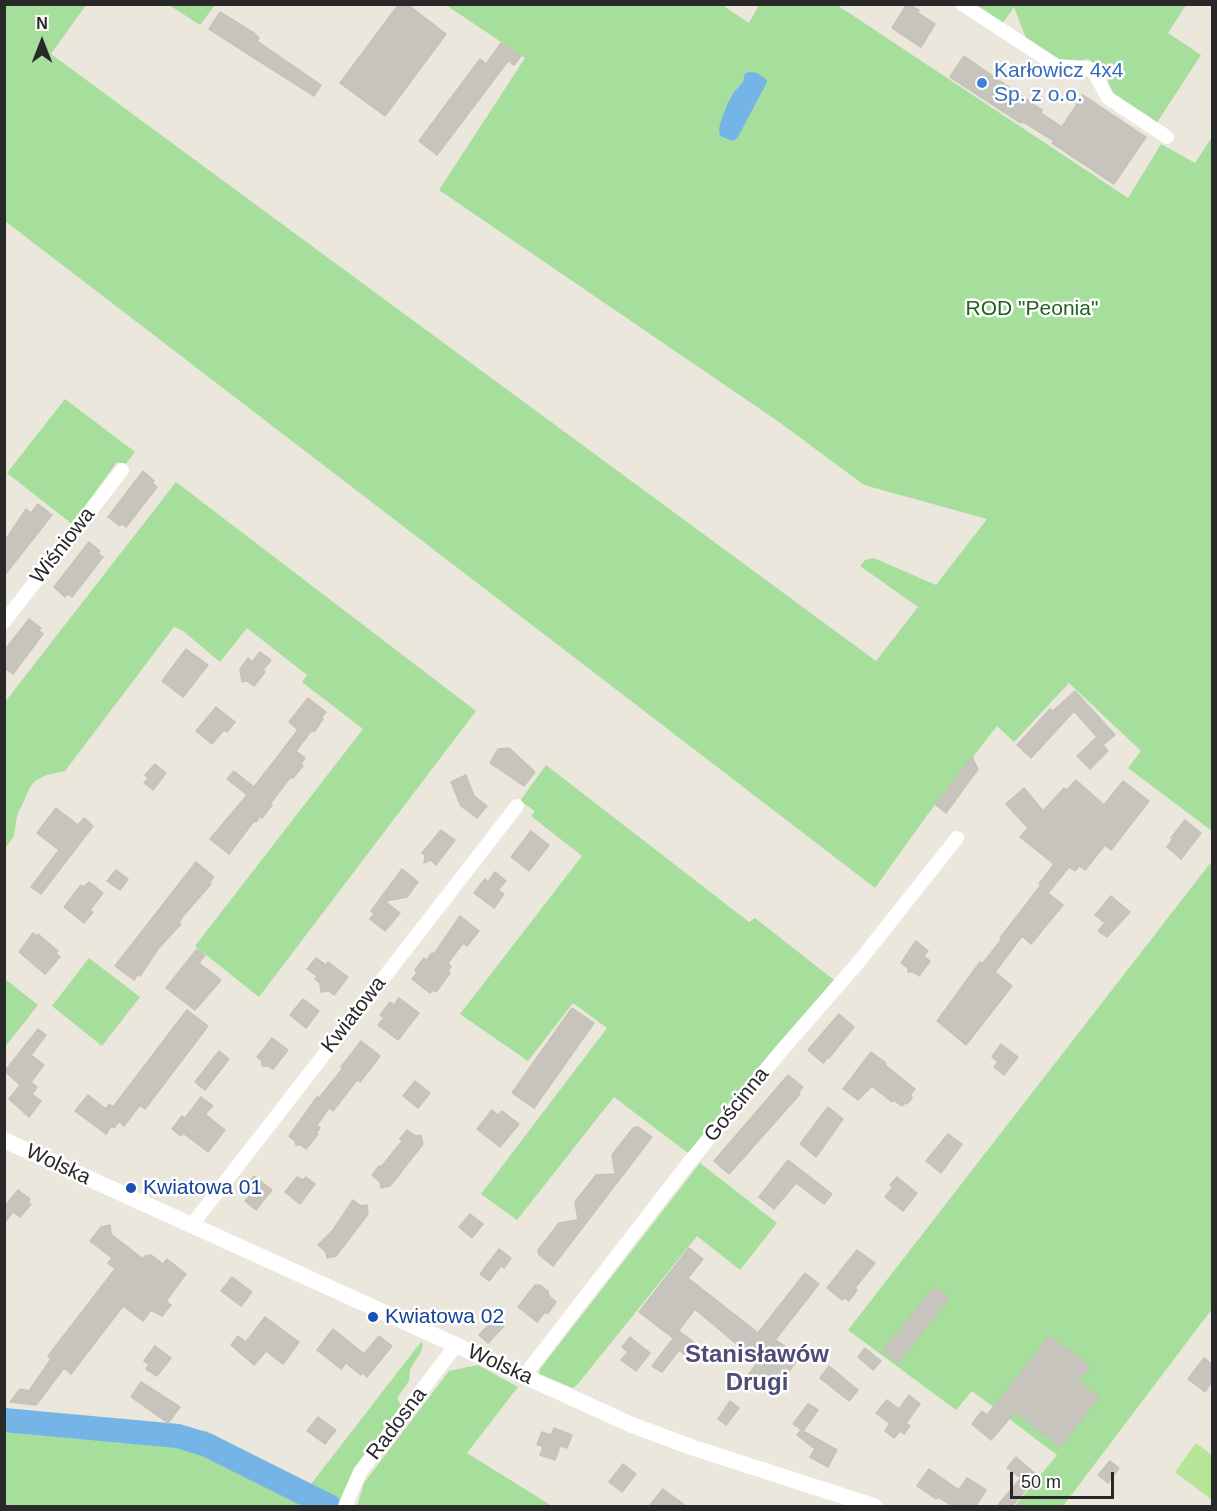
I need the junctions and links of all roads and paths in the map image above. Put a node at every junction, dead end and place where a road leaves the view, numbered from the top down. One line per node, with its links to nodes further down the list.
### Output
1 (962, 4): 2 (street)
2 (1167, 137)
3 (122, 470): 4 (street, Wiśniowa)
4 (4, 622)
5 (517, 806): 8 (street, Kwiatowa)
6 (957, 838): 10 (street, Gościnna)
7 (4, 1140): 8 (street, Wolska)
8 (191, 1226): 9 (street, Wolska)
9 (456, 1345): 10 (street, Wolska); 11 (street, Radosna)
10 (524, 1376): 12 (street, Wolska)
11 (345, 1506)
12 (874, 1506)

